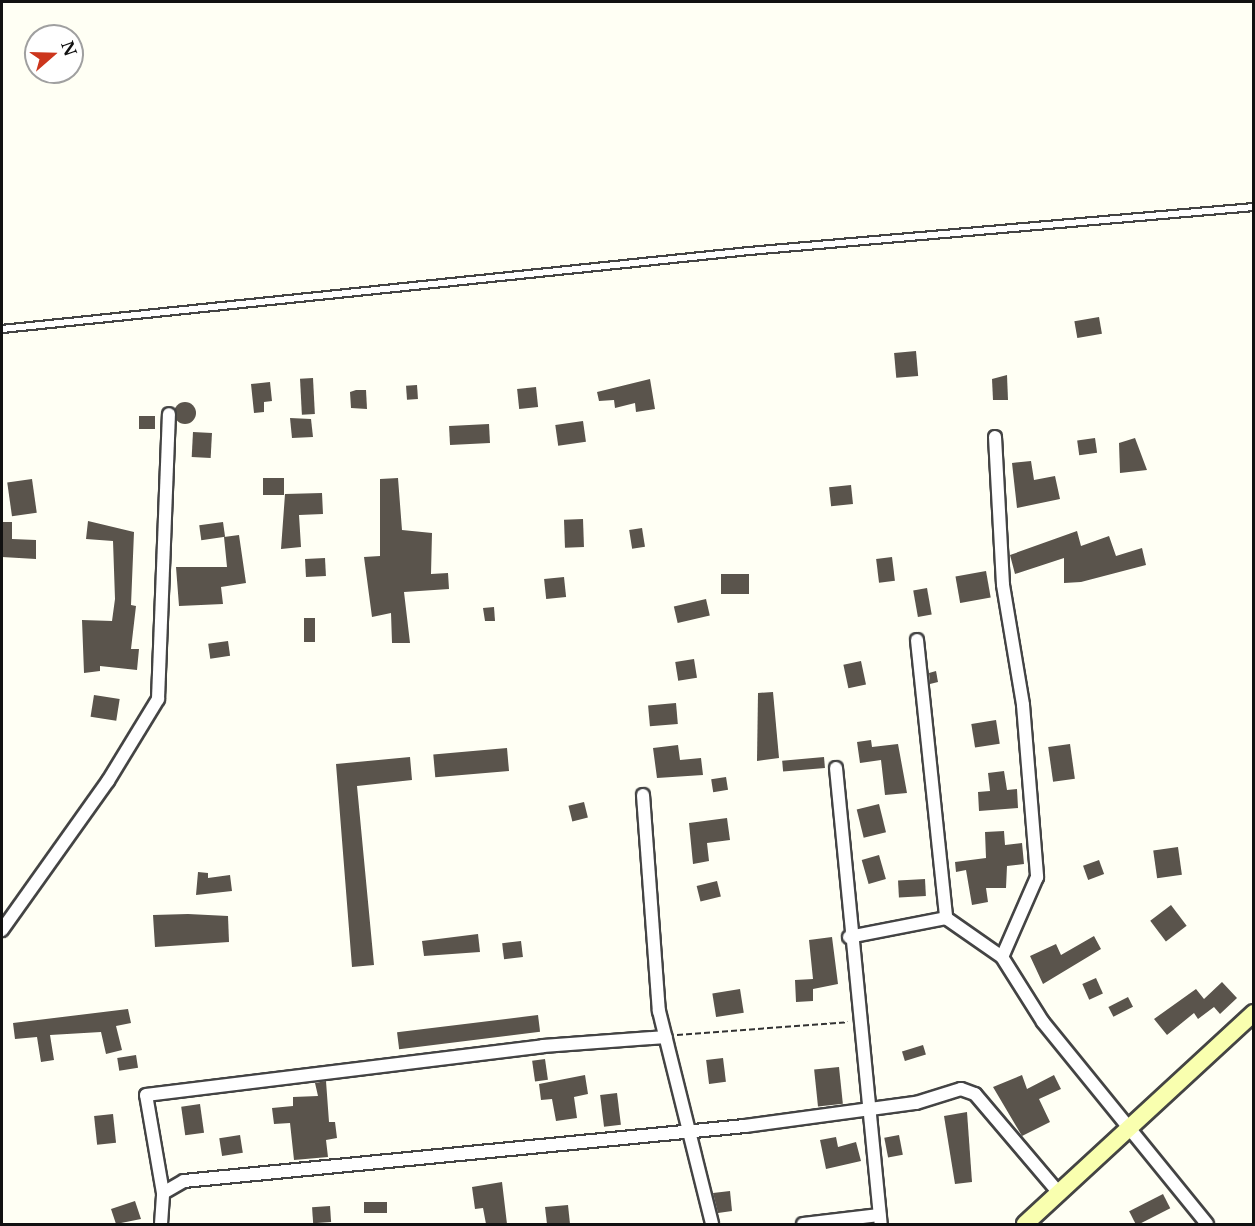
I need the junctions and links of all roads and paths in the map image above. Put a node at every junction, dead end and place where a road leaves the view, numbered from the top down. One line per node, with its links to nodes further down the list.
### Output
1 (1254, 207): 2 (lane)
2 (2, 329)
3 (169, 414): 9 (street)
4 (995, 437): 11 (street)
5 (917, 640): 8 (street)
6 (836, 768): 10 (street)
7 (643, 795): 14 (street)
8 (946, 918): 10 (street); 11 (street)
9 (2, 930)
10 (849, 937): 13 (street)
11 (1002, 957): 17 (street)
12 (1254, 1013): 17 (street)
13 (859, 1022): 14 (path); 15 (street)
14 (666, 1037): 16 (street); 18 (street)
15 (869, 1110): 16 (street); 19 (street); 20 (street)
16 (692, 1130): 18 (street); 22 (street)
17 (1128, 1131): 19 (street); 25 (street)
18 (163, 1193): 21 (street)
19 (1059, 1193): 24 (street)
20 (880, 1220): 23 (street)
21 (161, 1224)
22 (712, 1224)
23 (803, 1224)
24 (1025, 1224)
25 (1207, 1224)

